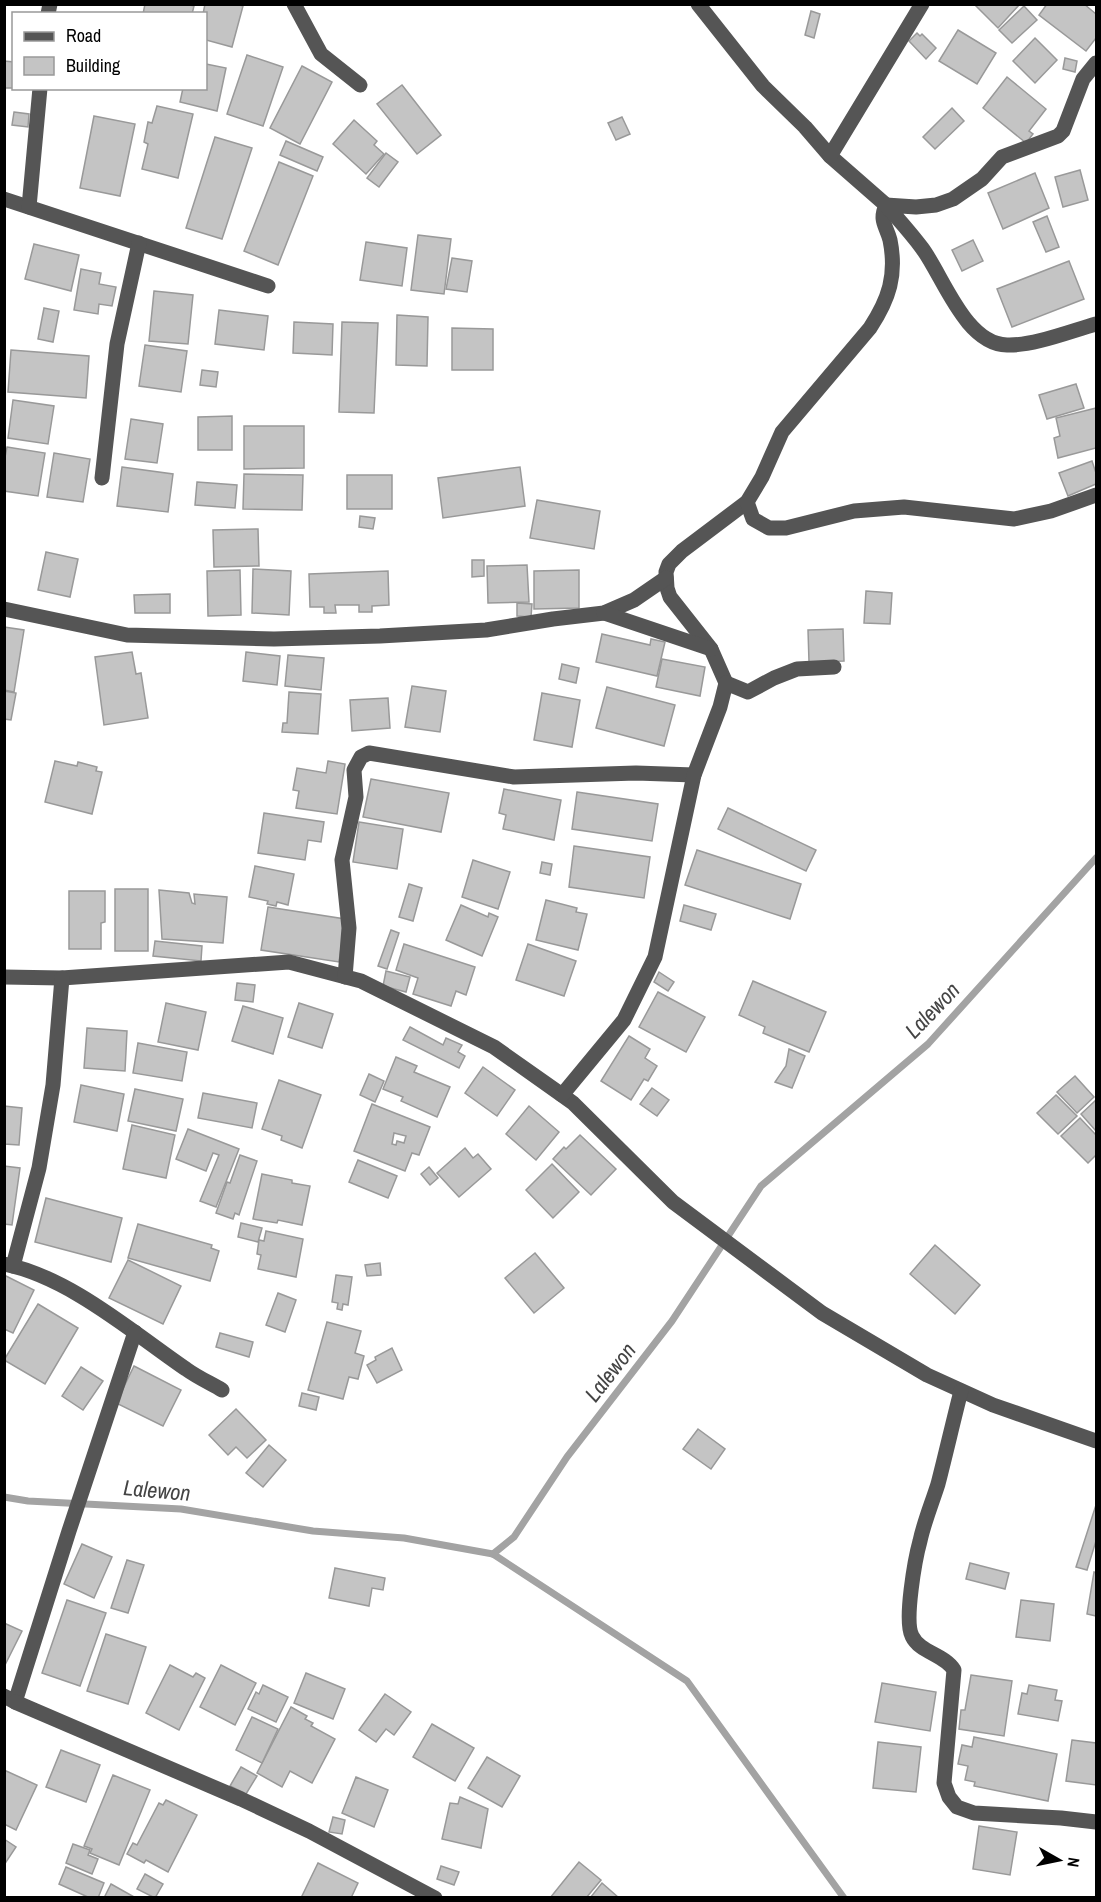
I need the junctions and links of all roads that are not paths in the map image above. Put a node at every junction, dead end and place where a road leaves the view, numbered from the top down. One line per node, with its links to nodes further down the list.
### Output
1 (294, 4): 5 (street)
2 (698, 4): 7 (street)
3 (922, 4): 7 (street)
4 (1096, 63): 9 (street)
5 (360, 85)
6 (40, 90): 10 (street)
7 (830, 156): 9 (street)
8 (4, 199): 10 (street)
9 (886, 205): 13 (street); 16 (street)
10 (29, 207): 11 (street)
11 (139, 243): 12 (street); 14 (street)
12 (268, 286)
13 (1096, 324)
14 (102, 478)
15 (1096, 495): 16 (street)
16 (747, 502): 17 (street)
17 (666, 578): 19 (street); 20 (street)
18 (4, 609): 19 (street)
19 (604, 613): 20 (street)
20 (711, 649): 22 (street)
21 (834, 667): 22 (street)
22 (726, 683): 23 (street)
23 (694, 775): 24 (street); 27 (street)
24 (345, 976): 26 (street); 27 (street)
25 (4, 977): 26 (street)
26 (62, 978): 28 (street)
27 (562, 1095): 31 (street)
28 (9, 1265): 29 (street)
29 (135, 1332): 30 (street); 33 (street)
30 (222, 1390)
31 (961, 1391): 32 (street); 34 (street)
32 (1096, 1441)
33 (10, 1699): 35 (street)
34 (1096, 1822)
35 (435, 1898)

